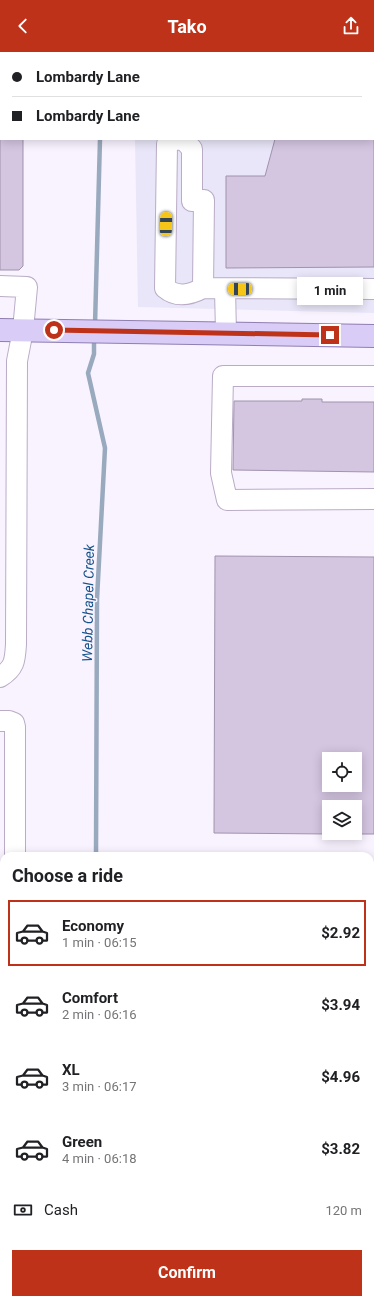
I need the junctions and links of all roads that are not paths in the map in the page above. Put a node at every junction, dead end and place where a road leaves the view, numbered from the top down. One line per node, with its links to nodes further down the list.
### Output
1 (203, 140): 2 (street)
2 (204, 200): 4 (street); 4 (street)
3 (0, 286): 8 (street)
4 (203, 288): 5 (street)
5 (225, 289): 6 (street); 9 (street)
6 (374, 289)
7 (0, 330): 8 (main road)
8 (23, 330): 9 (main road); 13 (street)
9 (226, 333): 10 (main road)
10 (374, 336)
11 (374, 376): 12 (street)
12 (374, 499)
13 (0, 677)
14 (0, 721): 15 (street)
15 (15, 852)

